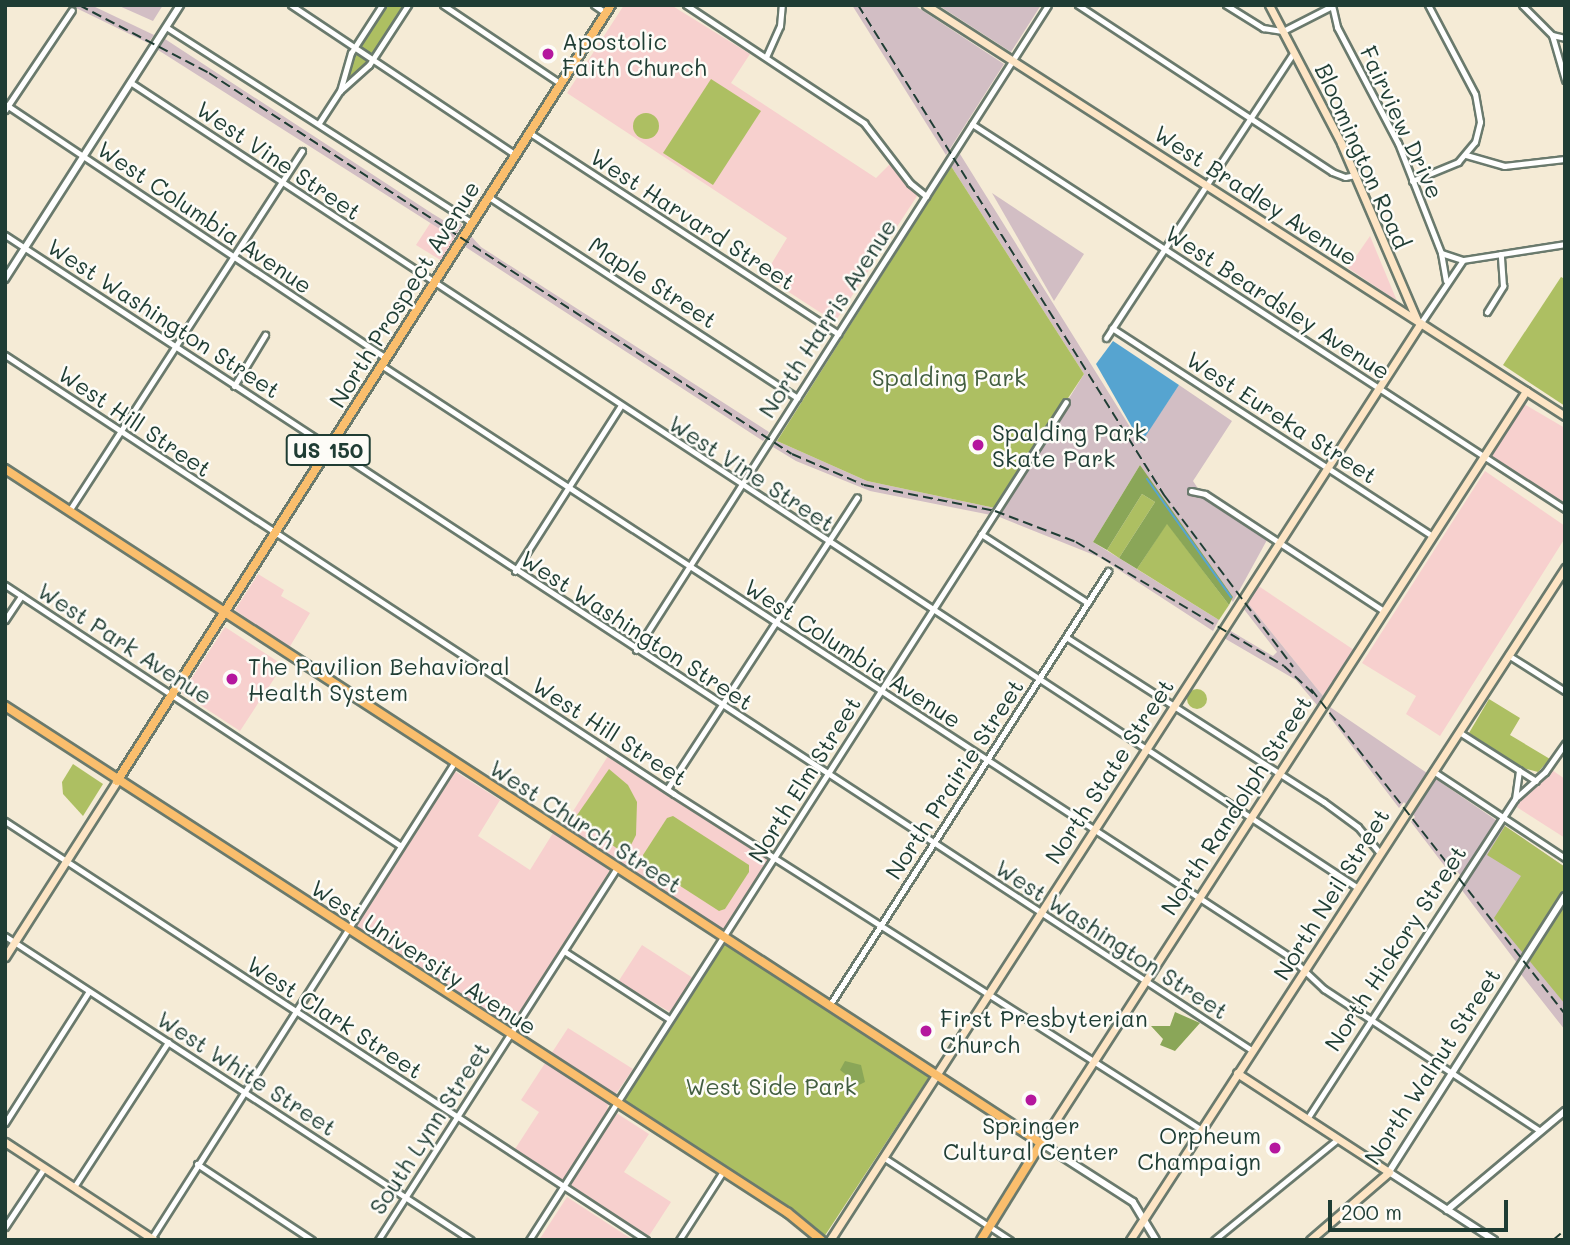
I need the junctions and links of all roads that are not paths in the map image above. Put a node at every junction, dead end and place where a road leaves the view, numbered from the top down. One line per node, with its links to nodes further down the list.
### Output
1 (180, 5): 19 (street)
2 (291, 5): 23 (street)
3 (382, 5): 23 (street)
4 (408, 5): 26 (street)
5 (443, 5): 30 (street)
6 (594, 5): 17 (street)
7 (686, 5): 25 (street)
8 (782, 5): 25 (street)
9 (926, 5): 27 (main road, West Bradley Avenue)
10 (1048, 5): 27 (street, North Harris Avenue)
11 (1079, 5): 33 (street)
12 (1226, 5): 20 (street)
13 (1269, 5): 20 (main road, Bloomington Road)
14 (1428, 5): 39 (street)
15 (1522, 5): 21 (street)
16 (1332, 6): 20 (street); 43 (street, Fairview Drive)
17 (609, 9): 30 (main road, North Prospect Avenue / US 150)
18 (72, 10): 32 (street)
19 (166, 27): 29 (street); 34 (street)
20 (1283, 31): 24 (main road, Bloomington Road)
21 (1552, 35): 22 (street); 28 (street)
22 (1565, 38)
23 (355, 47): 26 (street); 31 (street)
24 (1294, 52): 33 (street); 42 (main road, Bloomington Road)
25 (766, 57): 46 (street)
26 (373, 60): 31 (street); 38 (street)
27 (1012, 61): 35 (street, North Harris Avenue); 45 (main road, West Bradley Avenue)
28 (1565, 80)
29 (130, 82): 40 (street); 44 (street, West Vine Street)
30 (561, 84): 36 (main road, North Prospect Avenue / US 150)
31 (340, 92): 34 (street)
32 (6, 107): 40 (street, West Columbia Avenue)
33 (1250, 117): 42 (street); 45 (street)
34 (319, 123): 48 (street)
35 (972, 124): 46 (street, North Harris Avenue); 52 (street, West Beardsley Avenue)
36 (530, 133): 38 (main road, North Prospect Avenue / US 150); 63 (street, West Harvard Street)
37 (302, 151): 44 (street)
38 (516, 155): 47 (main road, North Prospect Avenue / US 150)
39 (1465, 155): 41 (street); 43 (street)
40 (83, 157): 51 (street); 55 (street, West Columbia Avenue)
41 (1565, 159)
42 (1355, 175): 61 (main road, Bloomington Road)
43 (1412, 181): 53 (street, Fairview Drive)
44 (282, 183): 55 (street); 59 (street, West Vine Street)
45 (1205, 185): 52 (street); 61 (main road, West Bradley Avenue)
46 (926, 196): 63 (street, North Harris Avenue)
47 (489, 197): 48 (main road, North Prospect Avenue / US 150); 72 (street, Maple Street)
48 (472, 223): 59 (main road, North Prospect Avenue / US 150)
49 (5, 235): 51 (street, West Washington Street)
50 (1565, 244): 54 (street)
51 (25, 248): 57 (street); 66 (street, West Washington Street)
52 (1164, 249): 62 (street); 70 (street, West Beardsley Avenue)
53 (1441, 253): 56 (street); 58 (street, Fairview Drive)
54 (1501, 254): 56 (street); 60 (street)
55 (235, 257): 66 (street); 68 (street, West Columbia Avenue)
56 (1463, 260): 58 (street)
57 (5, 279)
58 (1446, 281): 61 (street)
59 (433, 284): 68 (main road, North Prospect Avenue / US 150); 74 (street, West Vine Street)
60 (1488, 312)
61 (1420, 324): 70 (main road, North State Street); 71 (main road, West Bradley Avenue)
62 (1112, 328): 65 (street); 79 (street, West Eureka Street)
63 (838, 334): 72 (street, North Harris Avenue)
64 (265, 335): 69 (street)
65 (1106, 338)
66 (177, 348): 69 (street, West Washington Street); 76 (street)
67 (5, 355): 76 (street, West Hill Street)
68 (384, 362): 77 (main road, North Prospect Avenue / US 150); 82 (street, West Columbia Avenue)
69 (234, 386): 77 (street, West Washington Street)
70 (1378, 388): 78 (street, West Beardsley Avenue); 79 (main road, North State Street)
71 (1526, 391): 75 (main road, West Bradley Avenue); 78 (main road, North Randolph Street)
72 (797, 398): 81 (street, North Harris Avenue)
73 (1066, 402): 88 (street, North Elm Street)
74 (620, 407): 81 (street, West Vine Street); 82 (street)
75 (1565, 416)
76 (123, 433): 86 (street); 87 (street, West Hill Street)
77 (329, 449): 87 (main road, North Prospect Avenue / US 150); 94 (street, West Washington Street)
78 (1483, 456): 85 (street, West Beardsley Avenue); 89 (main road, North Randolph Street)
79 (1327, 467): 89 (street, West Eureka Street); 91 (main road, North State Street)
80 (5, 469): 86 (main road, West Church Street)
81 (740, 486): 90 (street, West Vine Street); 92 (street, North Harris Avenue)
82 (568, 488): 92 (street, West Columbia Avenue); 94 (street)
83 (1191, 491): 91 (street)
84 (856, 497): 90 (street)
85 (1565, 509)
86 (69, 511): 101 (main road, West Church Street)
87 (274, 534): 101 (main road, North Prospect Avenue / US 150); 125 (street, West Hill Street)
88 (981, 534): 98 (street); 99 (street, North Elm Street)
89 (1432, 536): 100 (main road, North Randolph Street)
90 (827, 542): 99 (street, West Vine Street); 103 (street)
91 (1279, 543): 100 (street); 113 (main road, North State Street)
92 (689, 566): 103 (street, West Columbia Avenue); 105 (street, North Harris Avenue)
93 (1565, 568): 106 (main road, North Neil Street)
94 (515, 571): 105 (street, West Washington Street)
95 (1108, 571): 98 (street, North Prairie Street)
96 (5, 585): 97 (street, West Park Avenue)
97 (21, 596): 102 (street); 110 (street, West Park Avenue)
98 (1088, 603): 104 (street, North Prairie Street)
99 (932, 611): 107 (street, West Vine Street); 108 (street, North Elm Street)
100 (1384, 611): 122 (main road, North Randolph Street)
101 (223, 615): 110 (main road, North Prospect Avenue / US 150); 118 (main road, West Church Street)
102 (5, 620)
103 (775, 623): 108 (street, West Columbia Avenue); 112 (street)
104 (1066, 637): 107 (street, North Prairie Street); 113 (street)
105 (636, 650): 112 (street, West Washington Street)
106 (1508, 655): 109 (street); 114 (main road, North Neil Street)
107 (1039, 680): 116 (street, West Vine Street); 117 (street, North Prairie Street)
108 (880, 691): 117 (street, West Columbia Avenue); 121 (street, North Elm Street)
109 (1565, 691)
110 (172, 695): 124 (main road, North Prospect Avenue / US 150); 132 (street, West Park Avenue)
111 (5, 706): 124 (main road, West University Avenue)
112 (721, 706): 121 (street, West Washington Street); 125 (street)
113 (1173, 706): 116 (main road, North State Street); 122 (street)
114 (1459, 732): 119 (street); 120 (main road, North Neil Street)
115 (1565, 743): 123 (street, North Hickory Street)
116 (1145, 750): 128 (street, West Vine Street); 130 (main road, North State Street)
117 (987, 761): 130 (street, West Columbia Avenue); 131 (street, North Prairie Street)
118 (454, 763): 132 (street); 137 (main road, West Church Street)
119 (1519, 770): 123 (street); 126 (street)
120 (1433, 771): 127 (street); 133 (main road, North Neil Street)
121 (827, 775): 131 (street, West Washington Street); 135 (street, North Elm Street)
122 (1279, 775): 128 (main road, North Randolph Street); 133 (street)
123 (1536, 780): 126 (street, North Hickory Street)
124 (117, 781): 136 (main road, US 150); 143 (main road, West University Avenue)
125 (667, 789): 135 (street, West Hill Street)
126 (1515, 799): 127 (street, North Hickory Street)
127 (1500, 816): 134 (street); 156 (street, North Hickory Street)
128 (1250, 818): 138 (street, West Vine Street); 140 (main road, North Randolph Street)
129 (5, 821): 136 (street, West Clark Street)
130 (1094, 830): 140 (street, West Columbia Avenue); 141 (main road, North State Street)
131 (933, 844): 141 (street, West Washington Street); 142 (street, North Prairie Street)
132 (401, 846): 143 (street)
133 (1380, 853): 138 (main road, North Neil Street)
134 (1565, 858)
135 (774, 859): 142 (street, West Hill Street); 145 (street, North Elm Street)
136 (66, 862): 146 (main road, US 150); 154 (street, West Clark Street)
137 (616, 869): 145 (main road, West Church Street); 147 (street, South Lynn Street)
138 (1358, 888): 149 (main road, North Neil Street)
139 (1565, 895): 161 (street, North Walnut Street)
140 (1199, 898): 149 (street, West Columbia Avenue); 150 (main road, North Randolph Street)
141 (1040, 913): 150 (street, West Washington Street); 152 (main road, North State Street)
142 (881, 927): 152 (street, West Hill Street); 153 (street, North Prairie Street)
143 (348, 930): 154 (street); 157 (main road, West University Avenue)
144 (5, 936): 146 (street, West White Street)
145 (722, 938): 153 (main road, West Church Street); 155 (street, North Elm Street)
146 (15, 942): 148 (main road, US 150); 151 (street, West White Street)
147 (564, 951): 155 (street); 157 (street, South Lynn Street)
148 (5, 957)
149 (1305, 970): 156 (street, West Columbia Avenue); 159 (main road, North Neil Street)
150 (1146, 982): 159 (street, West Washington Street); 160 (main road, North Randolph Street)
151 (89, 991): 158 (street, West White Street); 169 (street)
152 (987, 996): 160 (street, West Hill Street); 163 (main road, North State Street)
153 (829, 1006): 163 (main road, West Church Street)
154 (295, 1012): 164 (street); 167 (street, West Clark Street)
155 (669, 1019): 165 (street, North Elm Street)
156 (1370, 1019): 161 (street, West Columbia Avenue); 168 (street, North Hickory Street)
157 (509, 1035): 165 (main road, West University Avenue); 167 (street, South Lynn Street)
158 (168, 1042): 164 (street, West White Street); 181 (street)
159 (1253, 1051): 162 (main road, North Neil Street)
160 (1093, 1063): 170 (street, West Hill Street); 174 (main road, North Randolph Street)
161 (1451, 1072): 171 (street, West Columbia Avenue); 178 (street, North Walnut Street)
162 (1237, 1073): 168 (main road); 170 (main road, North Neil Street)
163 (936, 1076): 174 (main road, West Church Street); 175 (main road, North State Street)
164 (244, 1092): 176 (street); 182 (street, West White Street)
165 (616, 1104): 179 (main road, West University Avenue); 180 (street, North Elm Street)
166 (1565, 1111): 171 (street)
167 (457, 1117): 180 (street, West Clark Street); 182 (street, South Lynn Street)
168 (1307, 1119): 172 (main road)
169 (5, 1123)
170 (1200, 1129): 184 (main road, North Neil Street)
171 (1540, 1131): 183 (street)
172 (1338, 1139): 178 (main road); 200 (street)
173 (5, 1142): 177 (main road)
174 (1041, 1143): 184 (street, West Church Street); 185 (main road, North Randolph Street)
175 (883, 1157): 185 (street); 195 (main road, North State Street)
176 (197, 1164): 187 (street); 188 (street)
177 (44, 1168): 181 (main road); 186 (street)
178 (1389, 1172): 183 (street); 201 (main road, North Walnut Street)
179 (722, 1173): 193 (street); 194 (main road, West University Avenue)
180 (563, 1185): 191 (street, North Elm Street); 192 (street, West Clark Street)
181 (74, 1187): 187 (main road)
182 (405, 1197): 189 (street, South Lynn Street); 190 (street, West White Street)
183 (1447, 1210): 202 (street)
184 (1144, 1217): 198 (main road, North Neil Street); 199 (street, West Church Street)
185 (989, 1226): 196 (main road, North Randolph Street); 197 (street)
186 (5, 1227)
187 (152, 1239)
188 (312, 1240)
189 (377, 1240)
190 (471, 1240)
191 (529, 1240)
192 (646, 1240)
193 (679, 1240)
194 (821, 1240)
195 (830, 1240)
196 (981, 1240)
197 (1010, 1240)
198 (1130, 1240)
199 (1156, 1240)
200 (1214, 1240)
201 (1310, 1240)
202 (1494, 1240)

